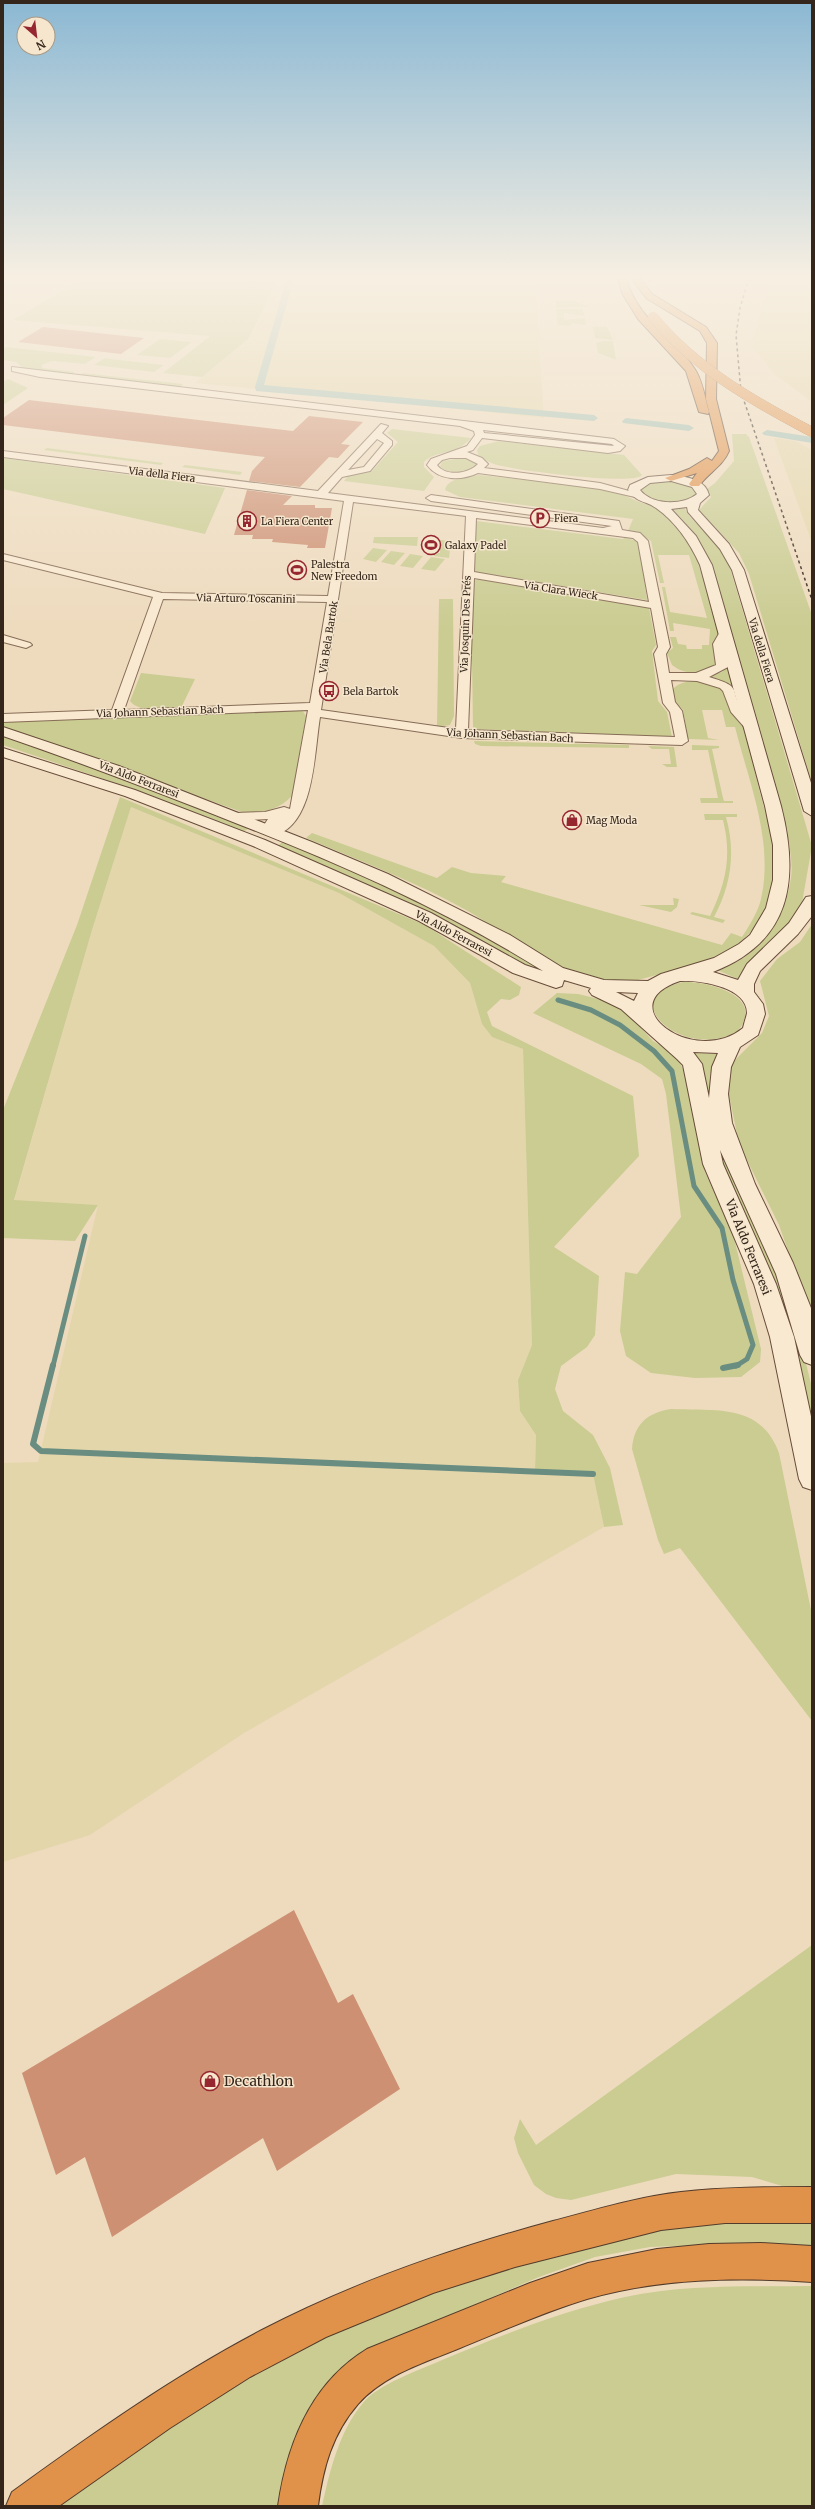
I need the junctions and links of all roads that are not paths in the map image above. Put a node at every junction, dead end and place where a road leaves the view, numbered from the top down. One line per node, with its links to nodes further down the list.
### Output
1 (221, 395): 6 (street)
2 (698, 395): 15 (highway)
3 (711, 395): 17 (highway)
4 (748, 395): 7 (highway, bridge)
5 (384, 426): 8 (street)
6 (475, 426): 9 (street); 9 (street)
7 (812, 432)
8 (377, 434): 14 (street); 14 (street)
9 (480, 435): 10 (street)
10 (470, 448): 12 (street); 13 (street)
11 (3, 454): 19 (street, Via della Fiera)
12 (447, 456): 13 (street); 13 (street)
13 (479, 465): 16 (street); 20 (street)
14 (339, 475): 19 (street)
15 (671, 478): 16 (main road); 17 (main road)
16 (644, 481): 20 (main road)
17 (695, 484): 23 (main road)
18 (439, 487): 22 (street)
19 (321, 494): 21 (street, Via della Fiera)
20 (635, 494): 24 (main road)
21 (350, 498): 25 (street, Via della Fiera); 31 (street, Via Bela Bartok)
22 (431, 498): 25 (street); 27 (street)
23 (694, 502): 24 (main road); 48 (main road, Via della Fiera)
24 (658, 504): 33 (main road)
25 (423, 507): 26 (street, Via della Fiera)
26 (470, 514): 27 (street, Via della Fiera); 29 (street, Via Josquin Des Prés)
27 (612, 531): 32 (street, Via della Fiera)
28 (3, 557): 30 (street, Via Arturo Toscanini)
29 (467, 574): 32 (street, Via Clara Wieck); 45 (street, Via Josquin Des Prés)
30 (159, 596): 31 (street, Via Arturo Toscanini); 41 (street)
31 (334, 599): 40 (street, Via Bela Bartok)
32 (656, 606): 36 (street, Via della Fiera)
33 (725, 632): 38 (street); 43 (main road)
34 (3, 638): 35 (street)
35 (26, 645)
36 (662, 660): 37 (street, Via della Fiera); 38 (street)
37 (664, 676): 38 (street); 39 (street, Via della Fiera)
38 (694, 677): 39 (street); 43 (street)
39 (666, 689): 46 (street, Via della Fiera)
40 (316, 710): 41 (street, Via Johann Sebastian Bach); 45 (street, Via Johann Sebastian Bach); 49 (street, Via Bela Bartok)
41 (117, 713): 42 (street, Via Johann Sebastian Bach)
42 (3, 718)
43 (750, 726): 55 (main road)
44 (3, 731): 50 (main road, Via Aldo Ferraresi)
45 (462, 734): 46 (street, Via Johann Sebastian Bach)
46 (682, 741)
47 (6, 753): 52 (main road, Via Aldo Ferraresi)
48 (812, 811)
49 (287, 815): 50 (street); 51 (street, Via Bela Bartok); 53 (street)
50 (235, 817): 51 (main road, Via Aldo Ferraresi)
51 (273, 832): 52 (main road); 53 (main road, Via Aldo Ferraresi)
52 (260, 843): 58 (main road, Via Aldo Ferraresi)
53 (306, 845): 56 (main road, Via Aldo Ferraresi)
54 (812, 901): 57 (main road)
55 (679, 975): 56 (main road, Via Aldo Ferraresi); 57 (main road, Via Aldo Ferraresi)
56 (652, 986): 58 (main road)
57 (745, 993): 59 (main road, Via Aldo Ferraresi)
58 (652, 1027): 59 (main road, Via Aldo Ferraresi); 61 (main road, Via Aldo Ferraresi)
59 (733, 1043): 60 (main road, Via Aldo Ferraresi)
60 (812, 1355)
61 (812, 1478)
62 (812, 2205): 64 (highway)
63 (812, 2264): 65 (highway)
64 (26, 2506)
65 (298, 2506)

